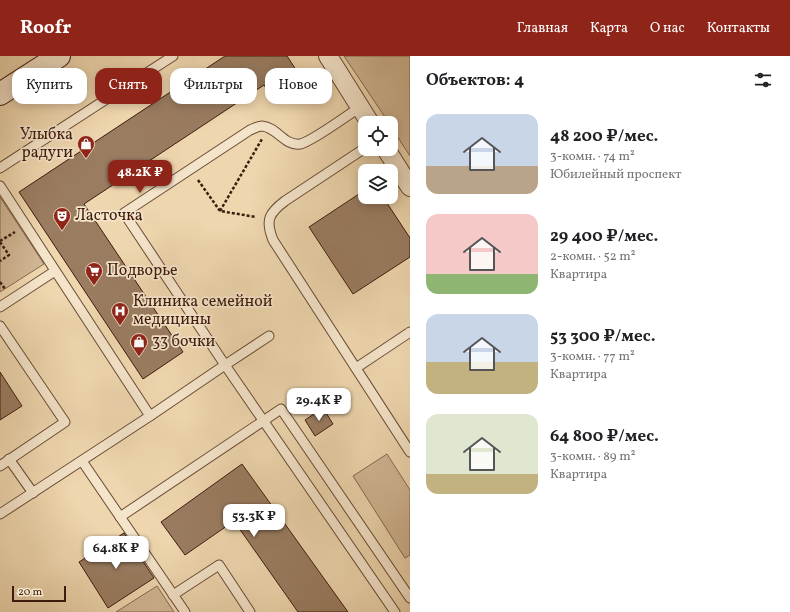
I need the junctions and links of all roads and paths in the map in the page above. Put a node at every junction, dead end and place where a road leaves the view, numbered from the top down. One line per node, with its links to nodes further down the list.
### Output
1 (173, 56): 10 (lane)
2 (328, 56): 5 (street)
3 (51, 58): 4 (street)
4 (0, 94)
5 (360, 107): 6 (street); 7 (lane)
6 (366, 116)
7 (269, 128): 11 (lane); 14 (path)
8 (358, 153): 15 (lane)
9 (390, 156): 13 (street)
10 (0, 168)
11 (191, 169): 14 (path); 23 (lane)
12 (0, 186): 18 (lane)
13 (410, 187)
14 (220, 211): 15 (path)
15 (269, 219): 24 (lane)
16 (0, 242): 17 (path)
17 (0, 261)
18 (55, 271): 19 (lane); 25 (lane)
19 (0, 307)
20 (0, 326): 28 (lane)
21 (410, 332): 24 (lane)
22 (269, 336): 23 (lane)
23 (225, 365): 25 (lane); 26 (lane)
24 (356, 368): 27 (lane)
25 (150, 416): 29 (lane)
26 (263, 421): 33 (lane); 35 (lane); 38 (lane)
27 (410, 452)
28 (9, 459): 30 (lane); 31 (lane)
29 (82, 461): 31 (lane); 33 (lane)
30 (0, 466)
31 (33, 493): 32 (lane)
32 (0, 514)
33 (120, 517): 34 (lane)
34 (173, 595): 36 (lane); 37 (lane)
35 (410, 598)
36 (185, 612)
37 (250, 612)
38 (395, 612)

